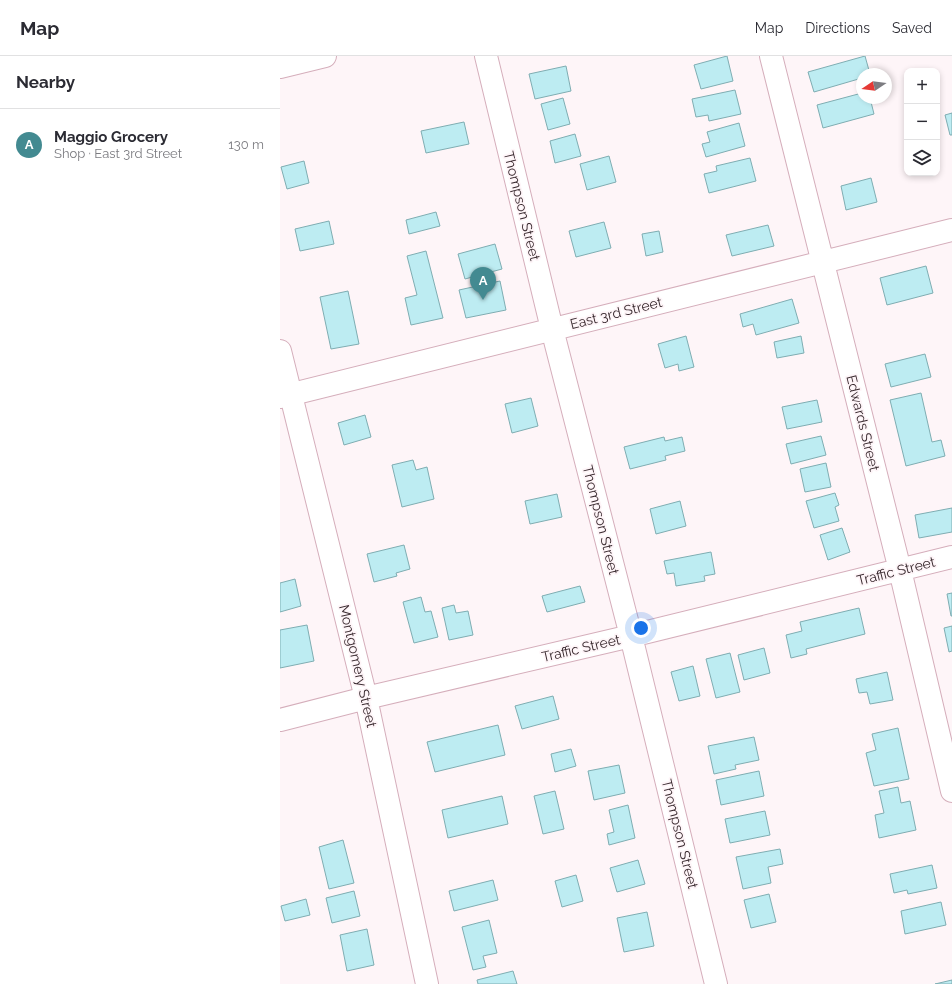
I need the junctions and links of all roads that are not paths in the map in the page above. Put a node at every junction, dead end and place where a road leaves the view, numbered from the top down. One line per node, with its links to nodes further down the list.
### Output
1 (325, 56): 4 (street)
2 (486, 56): 7 (street, Thompson Street)
3 (771, 56): 6 (street, Edwards Street)
4 (280, 67)
5 (952, 230): 6 (street, East 3rd Street)
6 (823, 261): 7 (street, East 3rd Street); 11 (street, Edwards Street)
7 (552, 329): 9 (street, East 3rd Street); 12 (street, Thompson Street)
8 (280, 351): 9 (street, Montgomery Street)
9 (286, 395): 13 (street, Montgomery Street)
10 (952, 557): 11 (street, Traffic Street)
11 (900, 570): 12 (street, Traffic Street); 15 (street, Edwards Street)
12 (631, 636): 13 (street, Traffic Street); 17 (street, Thompson Street)
13 (366, 698): 14 (street, Traffic Street); 16 (street, Montgomery Street)
14 (280, 720)
15 (952, 791)
16 (427, 984)
17 (716, 984)

